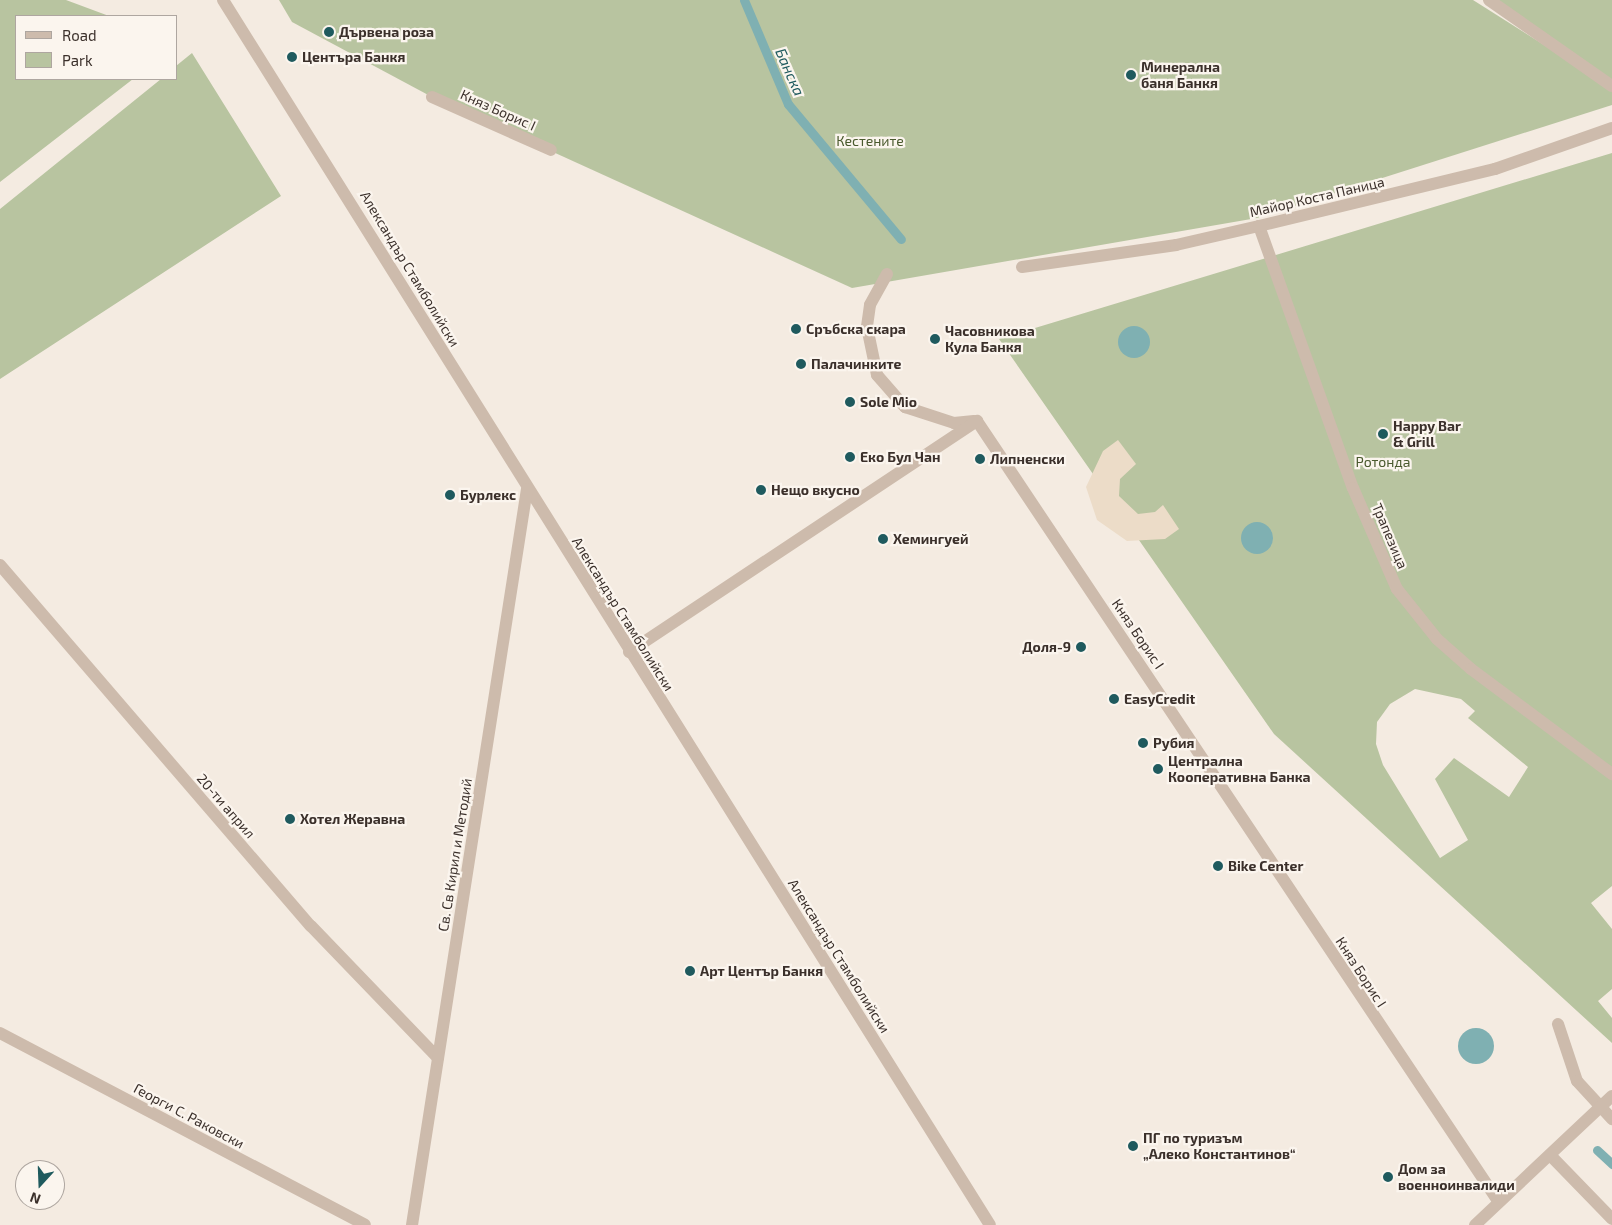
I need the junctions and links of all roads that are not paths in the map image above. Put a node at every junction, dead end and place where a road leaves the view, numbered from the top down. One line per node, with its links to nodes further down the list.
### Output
1 (223, 0): 4 (street, Александър Стамболийски)
2 (230, 0): 4 (street, Александър Стамболийски)
3 (1489, 0): 5 (street)
4 (235, 15): 13 (street, Александър Стамболийски)
5 (1612, 86)
6 (432, 97): 8 (street, Княз Борис I)
7 (1612, 128): 9 (street, Майор Коста Паница)
8 (551, 150)
9 (1259, 226): 10 (street, Майор Коста Паница); 16 (street, Трапезица)
10 (1022, 267)
11 (887, 274): 12 (street)
12 (977, 421): 15 (street); 24 (street, Княз Борис I)
13 (527, 490): 15 (street, Александър Стамболийски); 19 (street, Св. Св Кирил и Методий)
14 (0, 565): 19 (street, 20-ти април)
15 (629, 652): 28 (street, Александър Стамболийски)
16 (1612, 774)
17 (1558, 1024): 21 (street)
18 (0, 1033): 26 (street, Георги С. Раковски)
19 (438, 1058): 27 (street, Св. Св Кирил и Методий)
20 (1612, 1096): 21 (street)
21 (1599, 1106): 22 (street); 23 (street)
22 (1612, 1119)
23 (1550, 1155): 24 (street); 25 (street)
24 (1498, 1201): 29 (street)
25 (1612, 1219)
26 (365, 1225)
27 (412, 1225)
28 (990, 1225)
29 (1475, 1225)

